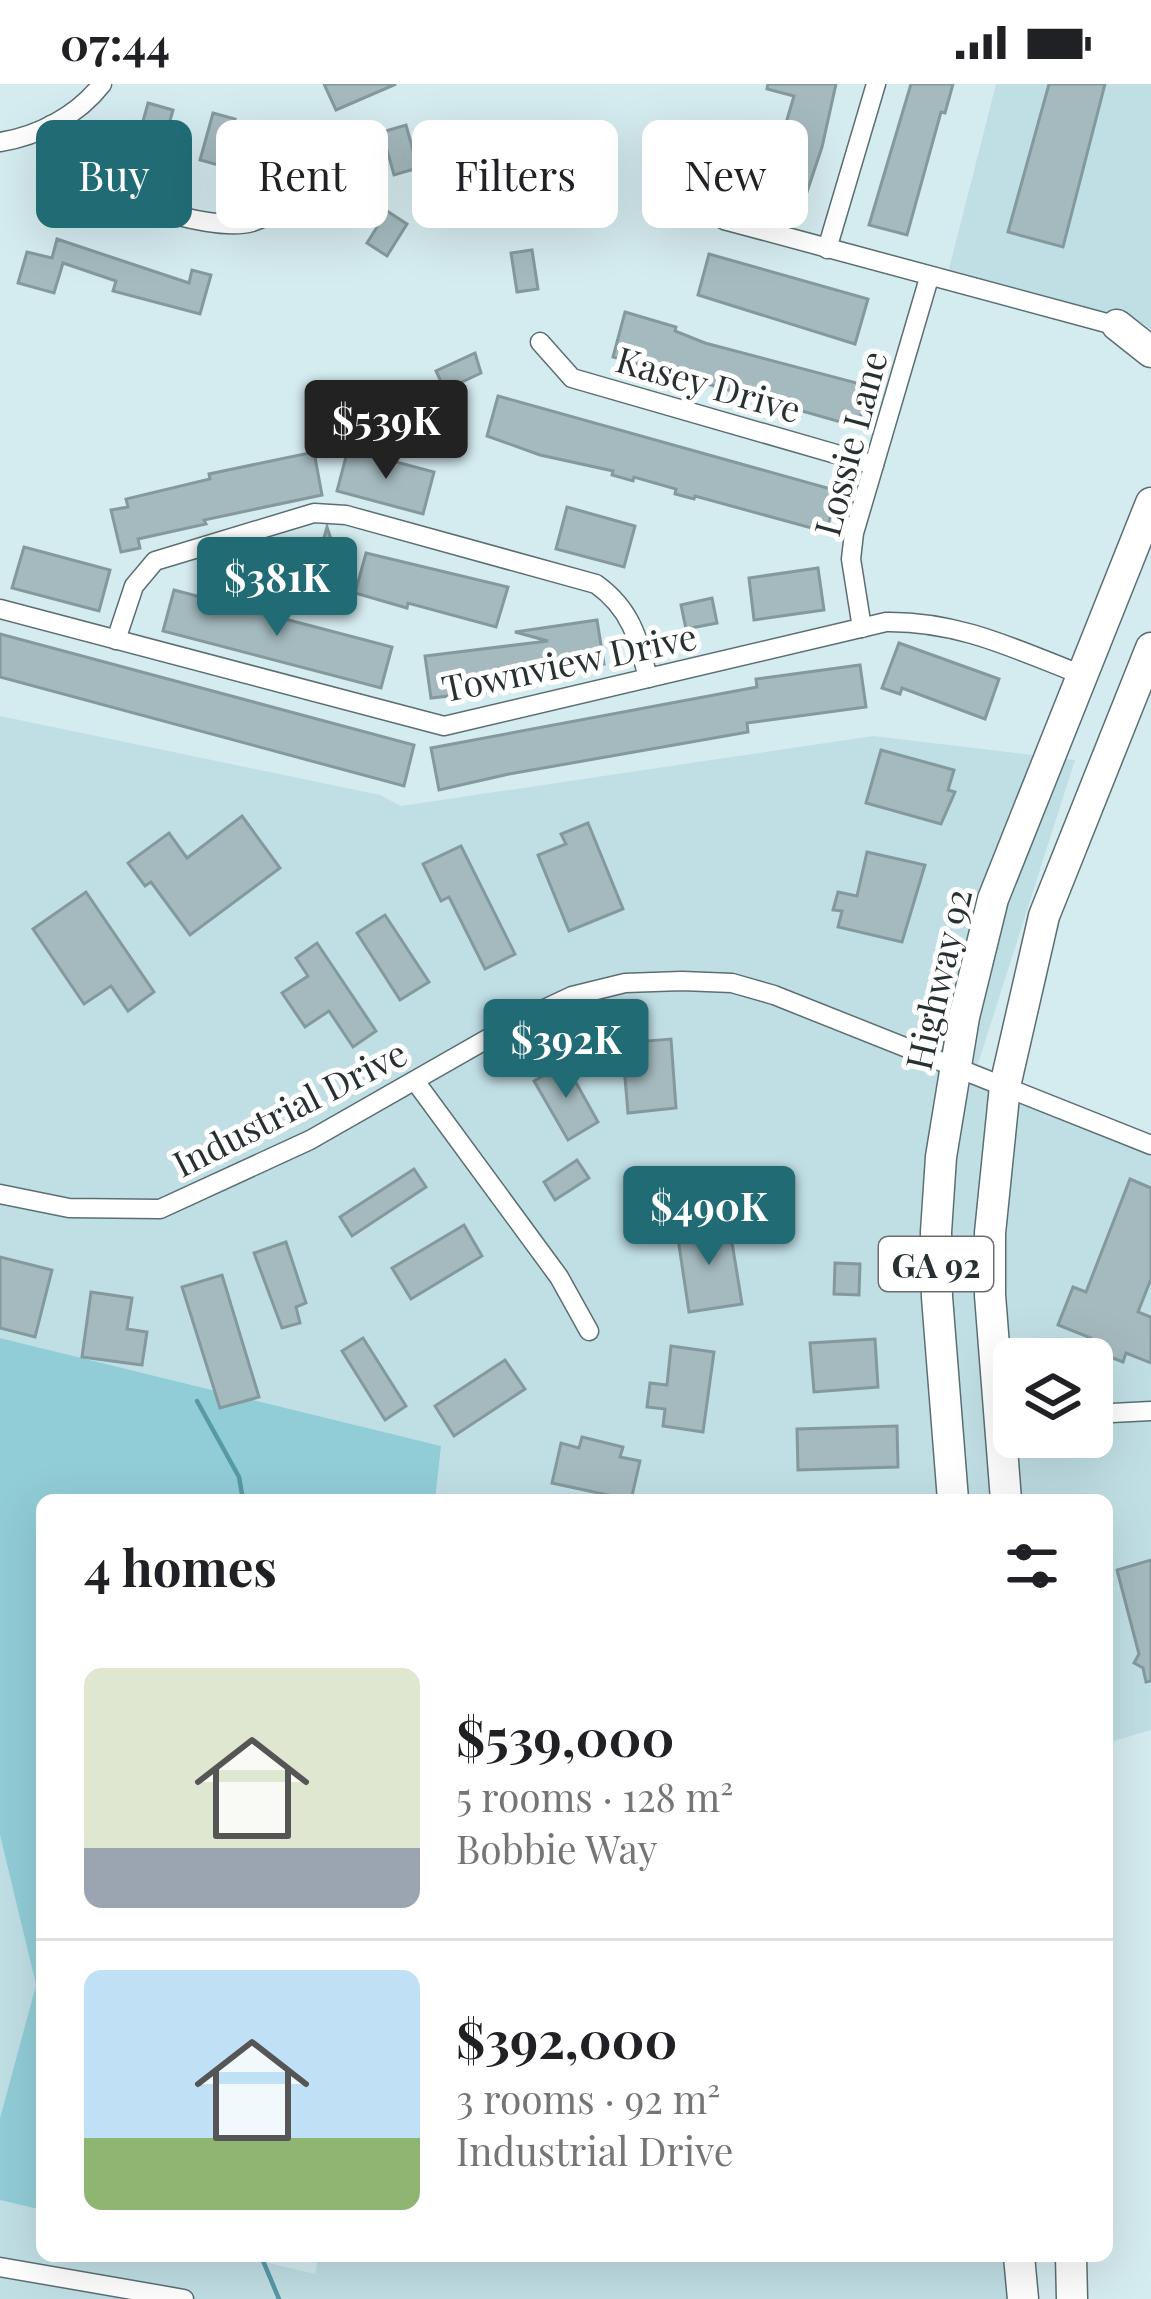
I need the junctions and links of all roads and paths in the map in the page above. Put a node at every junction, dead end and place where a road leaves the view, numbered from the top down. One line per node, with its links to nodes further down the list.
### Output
1 (101, 84): 3 (street)
2 (876, 84): 7 (street)
3 (60, 120)
4 (36, 130): 5 (street)
5 (0, 142)
6 (752, 228): 7 (street)
7 (827, 249): 8 (street)
8 (929, 278): 9 (street); 14 (street, Lossie Lane)
9 (1117, 325): 10 (main road); 11 (street); 13 (main road)
10 (1151, 325)
11 (1151, 336)
12 (540, 342): 14 (street, Kasey Drive)
13 (1151, 352)
14 (874, 465): 17 (street, Lossie Lane)
15 (1151, 503): 20 (main road, Highway 92 / GA 92)
16 (0, 609): 18 (street, Townview Drive)
17 (862, 628): 20 (street, Townview Drive); 21 (street, Townview Drive)
18 (116, 640): 21 (street, Townview Drive); 21 (street)
19 (1151, 647): 24 (main road, GA 92)
20 (1082, 675): 22 (main road, Highway 92 / GA 92)
21 (648, 678)
22 (954, 1066): 23 (street, Industrial Drive); 24 (street, Industrial Drive); 32 (main road, Highway 92 / GA 92)
23 (415, 1081): 26 (street, Industrial Drive); 27 (street)
24 (1005, 1086): 25 (street, Industrial Drive); 28 (main road, GA 92)
25 (1151, 1145)
26 (0, 1194)
27 (589, 1331)
28 (999, 1338)
29 (1151, 1411): 30 (street)
30 (1113, 1413)
31 (1007, 1458): 33 (main road, GA 92)
32 (952, 1494)
33 (1006, 1494)
34 (1020, 2262): 38 (main road)
35 (1071, 2262): 39 (main road)
36 (0, 2267): 37 (street)
37 (184, 2299)
38 (1023, 2299)
39 (1072, 2299)

